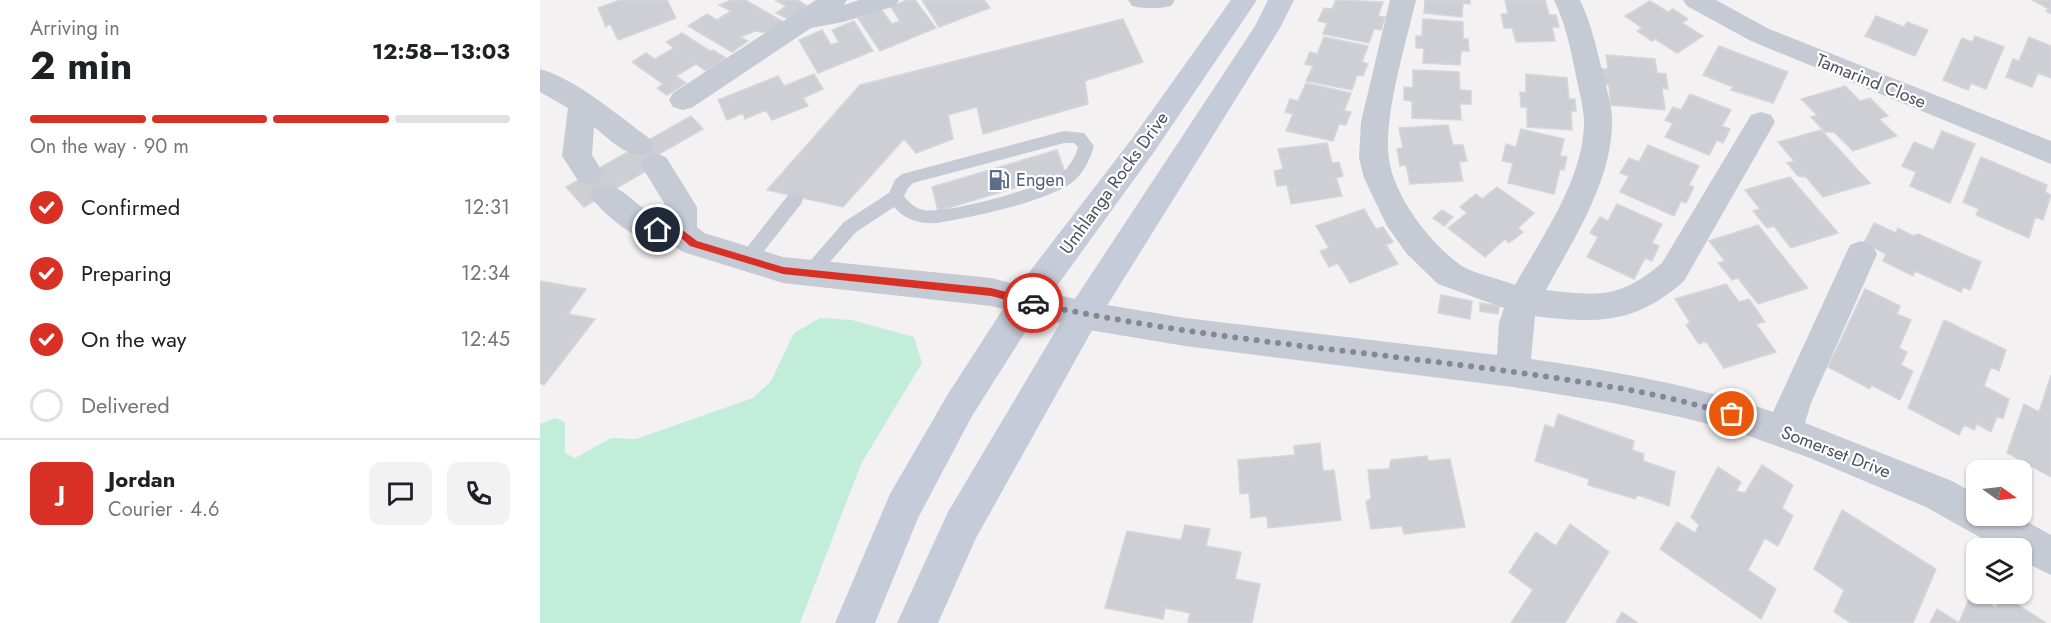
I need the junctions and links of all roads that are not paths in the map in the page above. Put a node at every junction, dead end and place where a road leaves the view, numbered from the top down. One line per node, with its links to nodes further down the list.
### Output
1 (834, 0): 10 (street)
2 (886, 0): 10 (street)
3 (1141, 0): 4 (street)
4 (1162, 0)
5 (1244, 0): 22 (main road, Umhlanga Rocks Drive)
6 (1281, 0): 24 (main road)
7 (1402, 0): 23 (street)
8 (1567, 0): 23 (street)
9 (1696, 0): 15 (street, Tamarind Close)
10 (803, 21): 12 (street)
11 (540, 79): 13 (street)
12 (683, 100)
13 (582, 104): 18 (street); 18 (street)
14 (1761, 122): 23 (street)
15 (2051, 153)
16 (897, 197): 16 (lane); 21 (lane)
17 (795, 199): 20 (lane)
18 (681, 232): 20 (street, Somerset Drive)
19 (1861, 254): 26 (street)
20 (747, 260): 21 (street, Somerset Drive)
21 (810, 273): 22 (street, Somerset Drive)
22 (1026, 302): 24 (street, Somerset Drive); 30 (main road, Umhlanga Rocks Drive)
23 (1520, 312): 25 (street)
24 (1083, 315): 25 (street, Somerset Drive); 31 (main road)
25 (1513, 372): 26 (street, Somerset Drive)
26 (1785, 432): 27 (street, Somerset Drive)
27 (1966, 509)
28 (1998, 526): 29 (street, Somerset Drive)
29 (2051, 556)
30 (855, 623)
31 (917, 623)

